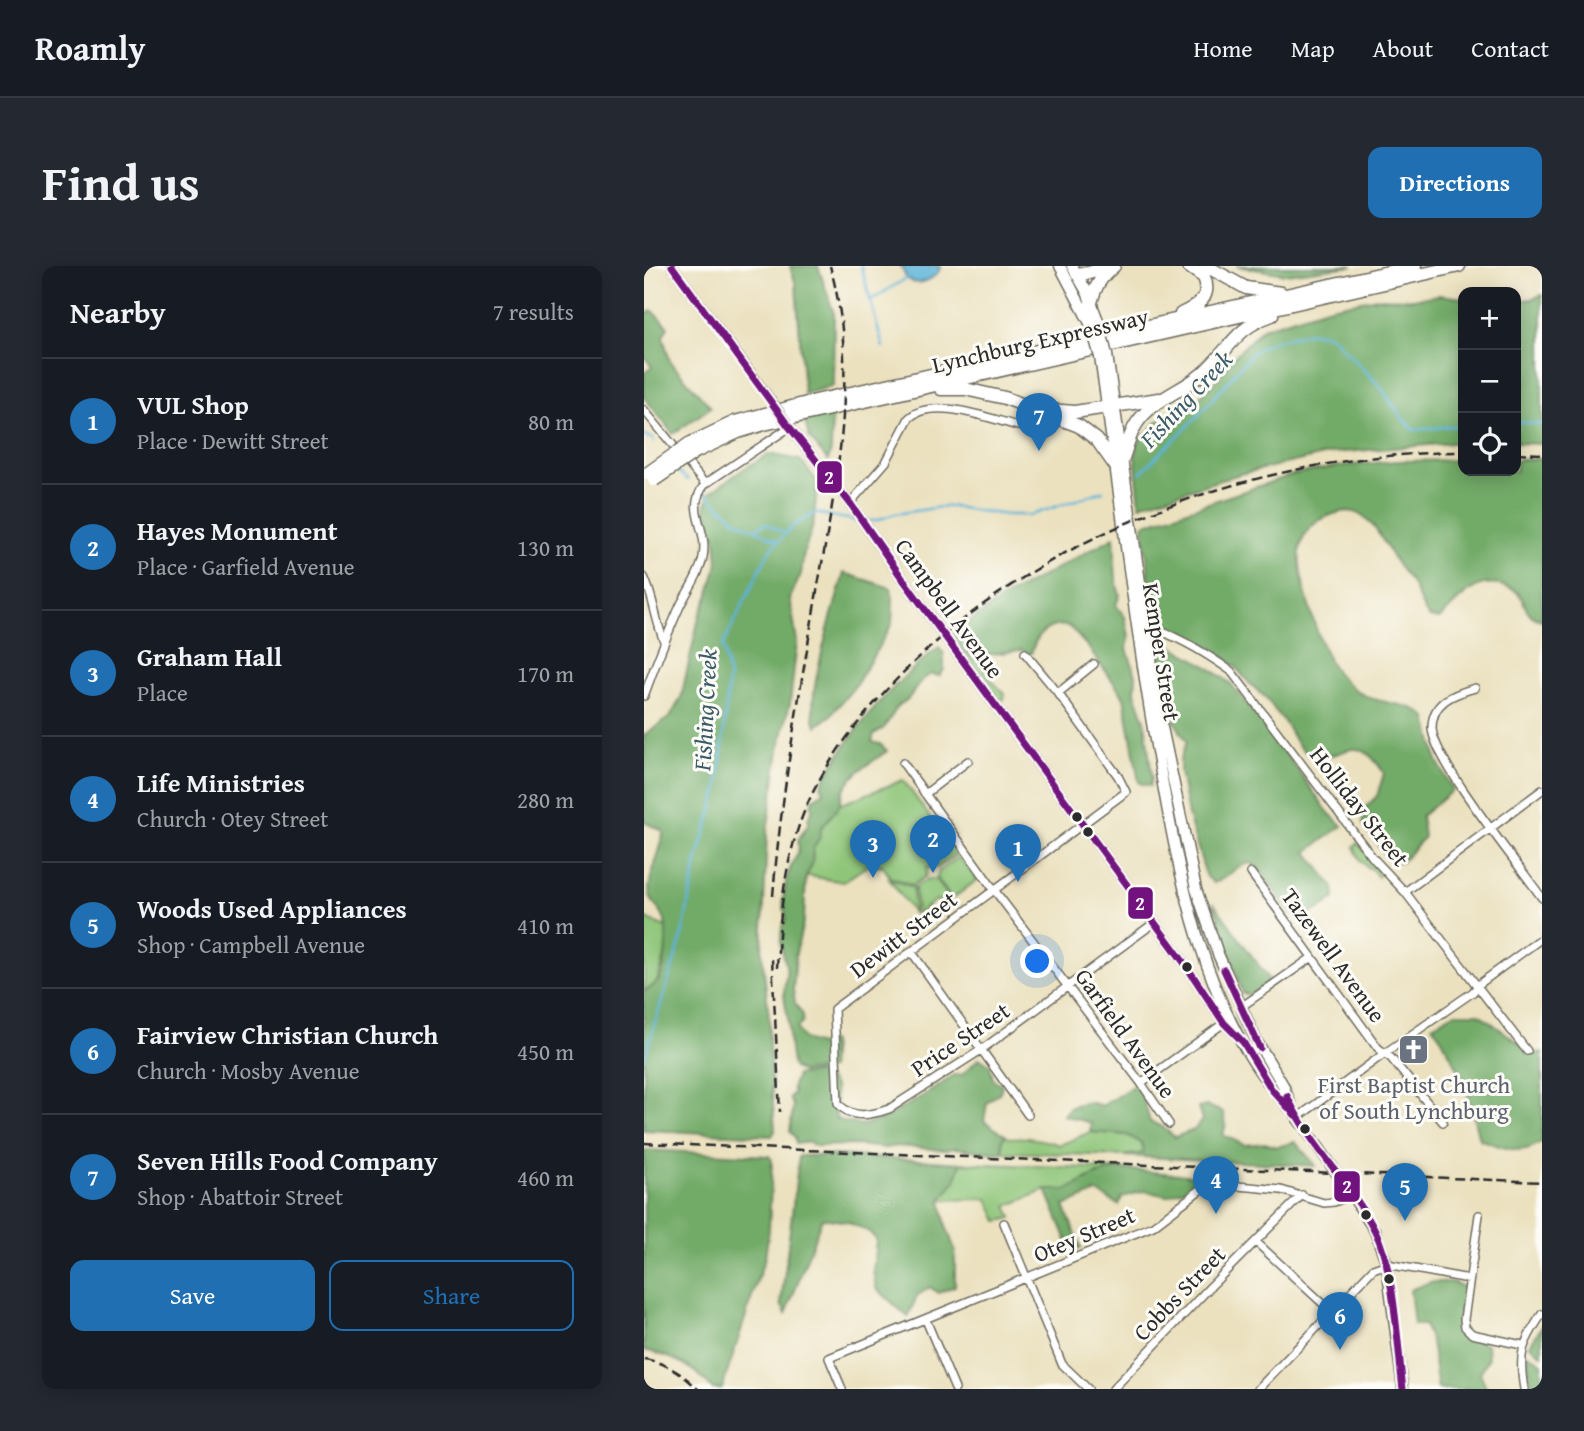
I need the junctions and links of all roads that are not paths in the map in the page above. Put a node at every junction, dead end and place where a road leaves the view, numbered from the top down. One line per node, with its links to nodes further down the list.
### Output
1 (673, 266): 19 (main road, Campbell Avenue, bridge)
2 (1060, 266): 8 (main road, Kemper Street)
3 (1114, 266): 8 (highway); 11 (highway)
4 (1188, 266): 12 (highway)
5 (1206, 266): 9 (highway)
6 (1415, 266): 9 (highway, Lynchburg Expressway)
7 (1459, 266): 10 (highway, Lynchburg Expressway)
8 (1076, 271): 11 (main road, Kemper Street); 13 (main road, Kemper Street)
9 (1292, 294): 12 (highway, Lynchburg Expressway)
10 (1327, 296): 14 (highway, Lynchburg Expressway); 15 (highway)
11 (1091, 303): 13 (main road, Kemper Street)
12 (1163, 323): 21 (highway, Lynchburg Expressway)
13 (1095, 324): 16 (main road, Kemper Street, bridge)
14 (909, 391): 17 (highway); 21 (highway, Lynchburg Expressway)
15 (1166, 398): 16 (highway); 22 (highway)
16 (1112, 406): 17 (highway); 22 (main road, Kemper Street)
17 (1035, 408): 22 (highway)
18 (644, 410): 24 (street)
19 (789, 426): 24 (street); 25 (main road, Campbell Avenue)
20 (1018, 426): 25 (street)
21 (692, 448): 23 (highway, Lynchburg Expressway, bridge)
22 (1119, 461): 27 (main road, Kemper Street); 28 (main road, Kemper Street)
23 (648, 479)
24 (705, 484): 29 (street)
25 (852, 507): 39 (main road, Campbell Avenue)
26 (644, 577): 29 (street)
27 (1134, 620): 28 (street, Holliday Street); 50 (main road, Kemper Street)
28 (1146, 626): 43 (street, Holliday Street); 49 (main road, Kemper Street)
29 (664, 641): 34 (street)
30 (1025, 653): 33 (street)
31 (1094, 664): 33 (street)
32 (1475, 688): 40 (street)
33 (1058, 693): 39 (street, Dewitt Street)
34 (644, 696)
35 (968, 761): 38 (street)
36 (903, 763): 38 (street, Garfield Avenue)
37 (1542, 790): 40 (street)
38 (925, 794): 42 (street, Garfield Avenue)
39 (1084, 825): 42 (street, Dewitt Street); 45 (main road, Campbell Avenue)
40 (1490, 827): 43 (street); 44 (street)
41 (1251, 873): 48 (street, Tazewell Avenue)
42 (994, 890): 47 (street, Dewitt Street); 53 (street, Garfield Avenue)
43 (1405, 892): 52 (street, Holliday Street)
44 (1542, 898)
45 (1154, 923): 51 (main road, Campbell Avenue); 53 (street, Price Street)
46 (1542, 938): 52 (street)
47 (911, 951): 57 (street); 61 (street, Dewitt Street)
48 (1311, 958): 54 (street); 59 (street, Tazewell Avenue)
49 (1224, 970): 50 (main road); 54 (main road, Campbell Avenue)
50 (1210, 974): 51 (main road); 56 (main road, Kemper Street)
51 (1193, 976): 55 (main road, Campbell Avenue)
52 (1478, 985): 58 (street, Holliday Street); 59 (street)
53 (1068, 987): 57 (street, Price Street); 60 (street, Garfield Avenue)
54 (1241, 1007): 63 (main road, Campbell Avenue)
55 (1224, 1023): 56 (main road, Campbell Avenue); 60 (street)
56 (1243, 1042): 63 (main road, Campbell Avenue)
57 (981, 1050): 61 (street, Price Street); 62 (street)
58 (1527, 1051)
59 (1385, 1053): 63 (street); 64 (street, Tazewell Avenue)
60 (1141, 1083): 65 (street, Garfield Avenue)
61 (847, 1112)
62 (1028, 1115)
63 (1296, 1116): 67 (main road, Campbell Avenue, bridge)
64 (1443, 1122)
65 (1169, 1124)
66 (1303, 1195): 67 (street, Otey Street); 70 (street, Cobbs Street); 72 (street, Otey Street)
67 (1352, 1195): 71 (main road, Campbell Avenue)
68 (1479, 1215): 73 (street)
69 (1004, 1223): 72 (street)
70 (1256, 1242): 74 (street); 81 (street, Cobbs Street)
71 (1387, 1265): 73 (street); 74 (street); 83 (main road, Campbell Avenue)
72 (1026, 1278): 76 (street, Otey Street); 80 (street)
73 (1469, 1279): 77 (street)
74 (1331, 1311): 82 (street)
75 (1542, 1314): 77 (street)
76 (926, 1320): 78 (street, Otey Street); 79 (street)
77 (1522, 1345): 84 (street)
78 (842, 1389)
79 (955, 1389)
80 (1088, 1389)
81 (1113, 1389)
82 (1258, 1389)
83 (1403, 1389)
84 (1524, 1389)

